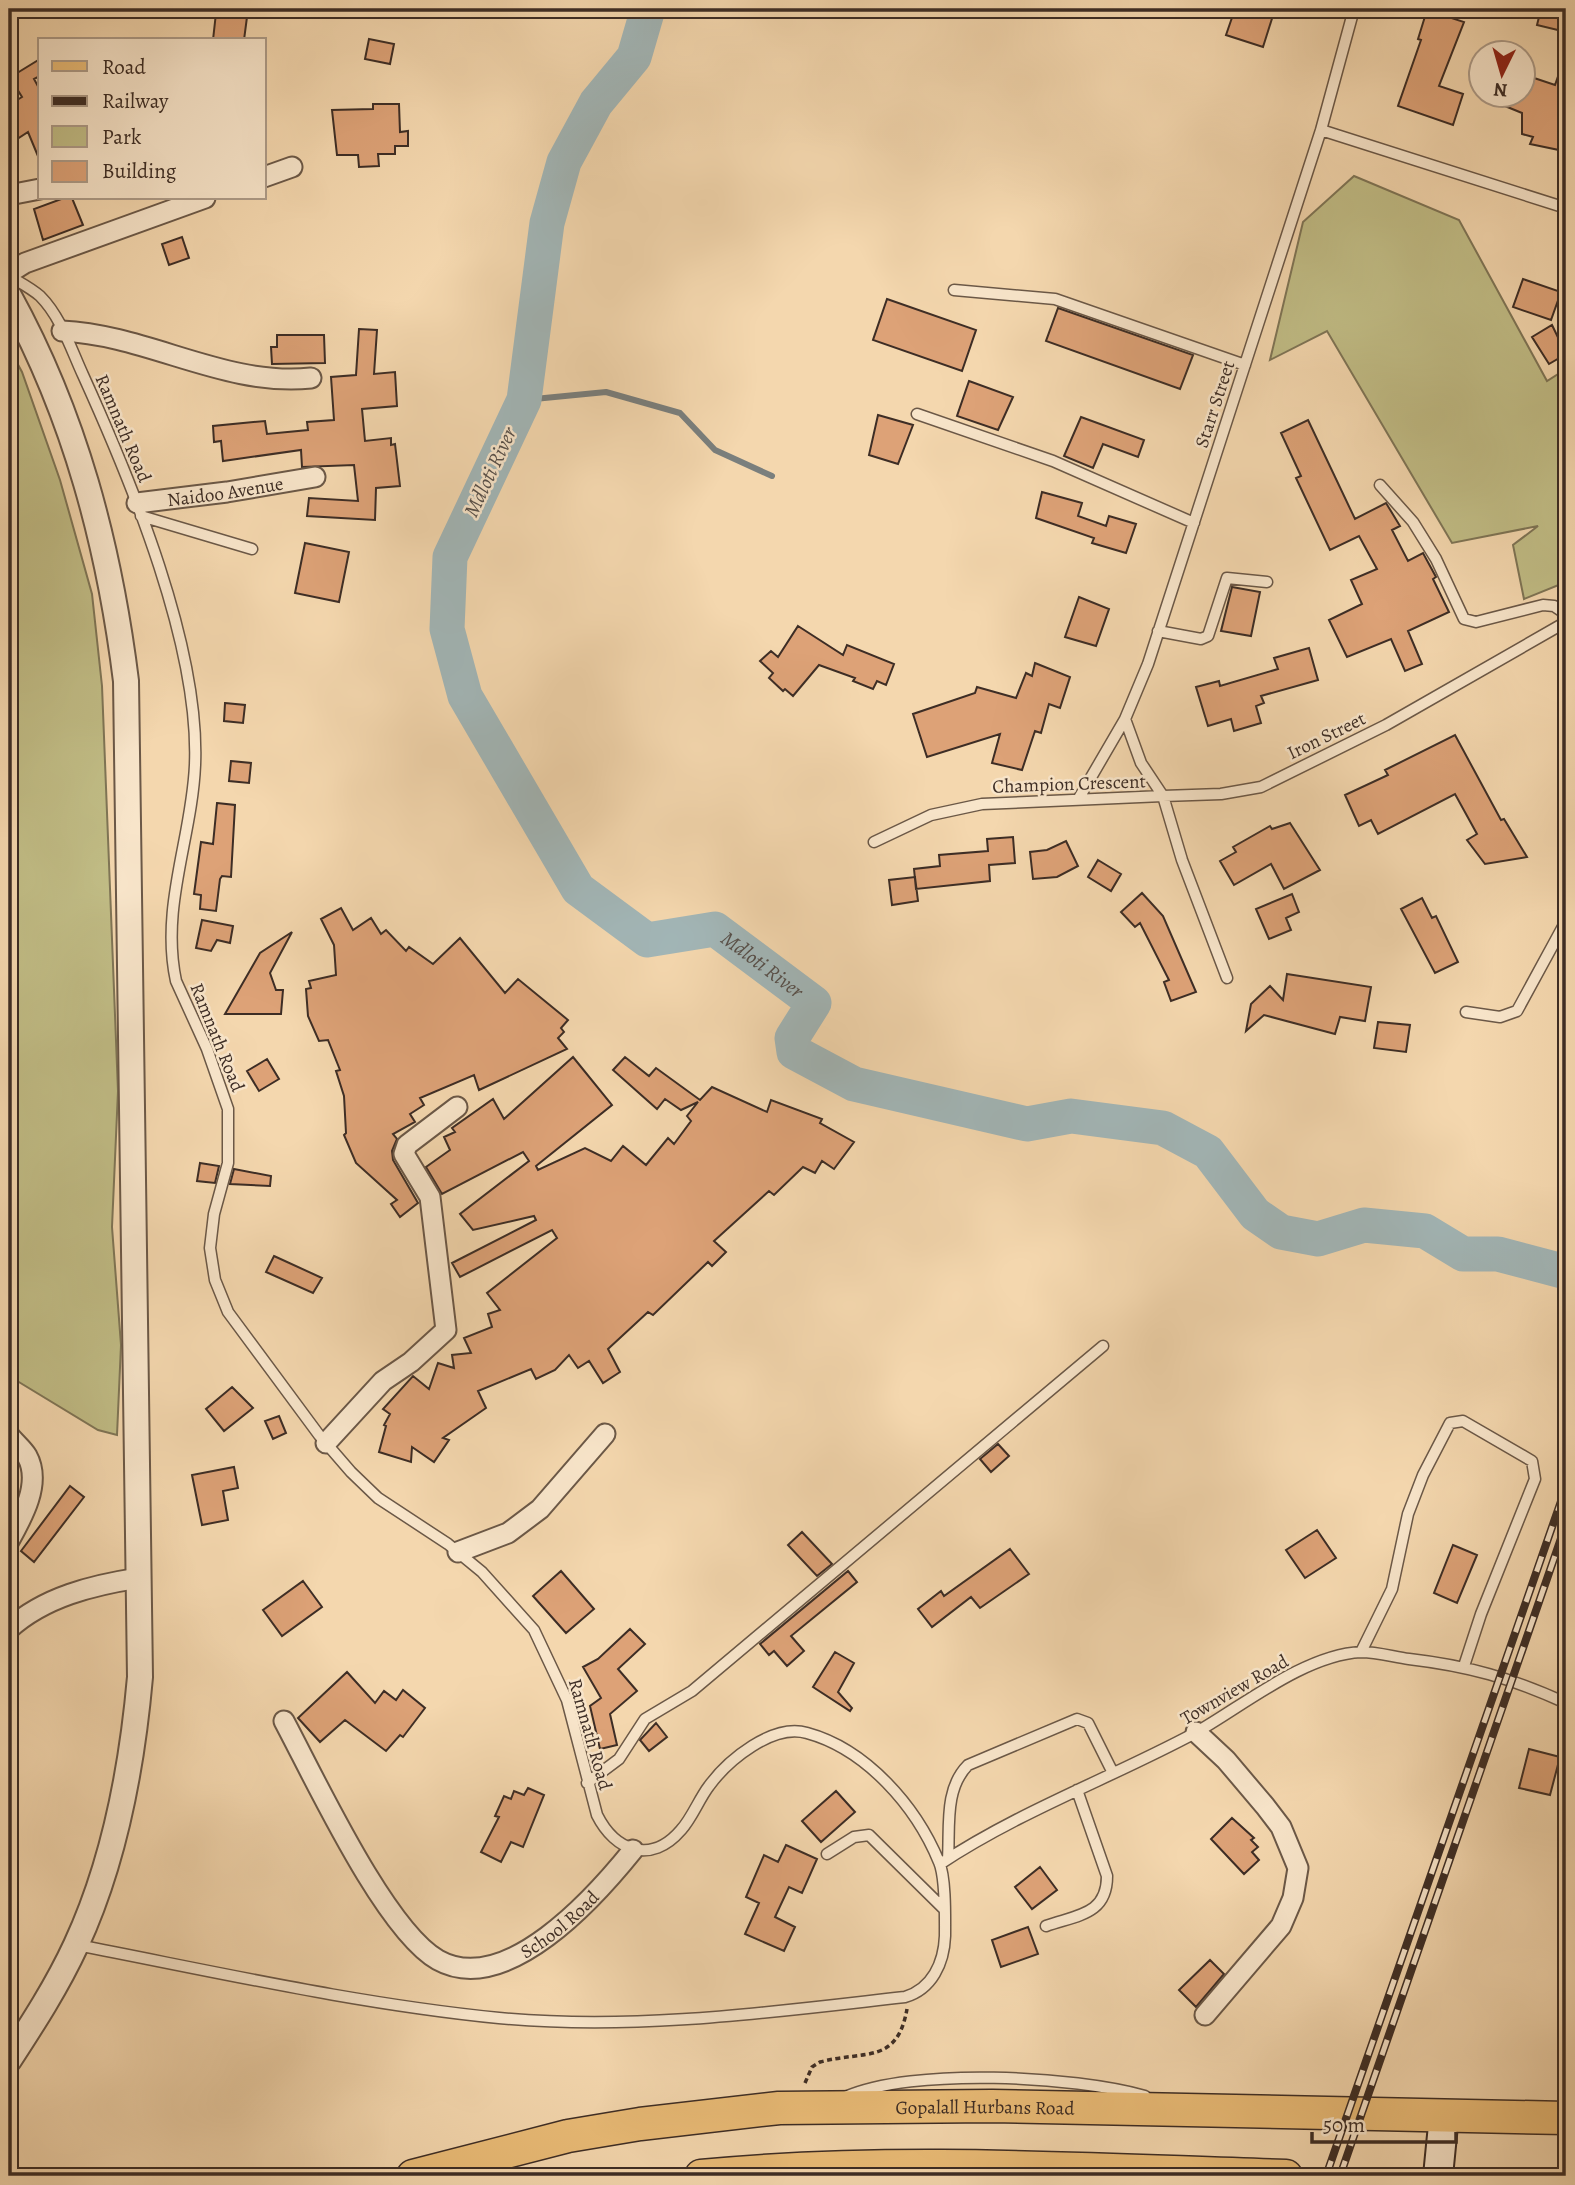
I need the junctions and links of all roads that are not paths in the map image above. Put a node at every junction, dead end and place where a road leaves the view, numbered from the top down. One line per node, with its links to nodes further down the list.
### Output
1 (1354, 9): 2 (lane, Starr Street)
2 (1321, 130): 8 (lane); 13 (lane, Starr Street)
3 (292, 167): 4 (street)
4 (266, 176)
5 (38, 189): 6 (street)
6 (9, 195)
7 (199, 200): 9 (street)
8 (1566, 208)
9 (9, 274): 12 (lane, Ramnath Road)
10 (954, 290): 13 (lane)
11 (9, 296): 39 (street)
12 (62, 331): 14 (street); 18 (lane, Ramnath Road)
13 (1245, 365): 19 (lane, Starr Street)
14 (311, 378)
15 (917, 414): 19 (lane)
16 (315, 477): 18 (street, Naidoo Avenue)
17 (1380, 485): 22 (lane)
18 (139, 509): 20 (lane); 36 (lane, Ramnath Road)
19 (1194, 523): 24 (lane, Starr Street)
20 (252, 549)
21 (1267, 583): 24 (lane)
22 (1566, 614)
23 (1566, 622): 26 (lane, Iron Street)
24 (1158, 631): 25 (lane, Starr Street)
25 (1125, 719): 26 (lane); 27 (lane, Starr Street)
26 (1163, 796): 27 (lane, Champion Crescent); 30 (lane, Champion Crescent)
27 (1079, 798): 28 (lane, Champion Crescent)
28 (874, 842)
29 (1566, 921): 31 (lane)
30 (1227, 978)
31 (1466, 1012)
32 (457, 1107): 36 (street)
33 (1103, 1346): 47 (lane)
34 (605, 1434): 38 (street)
35 (9, 1435): 37 (street)
36 (326, 1443): 38 (lane, Ramnath Road)
37 (9, 1541)
38 (458, 1552): 47 (lane, Ramnath Road)
39 (139, 1578): 40 (street); 54 (street)
40 (9, 1629)
41 (1361, 1652): 42 (lane, Townview Road); 42 (lane); 45 (lane, Townview Road)
42 (1464, 1666): 43 (lane, Townview Road)
43 (1566, 1703)
44 (284, 1721): 49 (street, School Road)
45 (1196, 1732): 46 (lane, Townview Road); 55 (street)
46 (1113, 1773): 48 (lane, Townview Road); 51 (lane)
47 (587, 1783): 49 (lane, Ramnath Road)
48 (1077, 1790): 51 (lane, Townview Road); 53 (lane)
49 (633, 1850): 51 (lane)
50 (827, 1854): 52 (lane)
51 (944, 1861): 52 (lane)
52 (944, 1909): 54 (lane)
53 (1046, 1926)
54 (76, 1945): 56 (street)
55 (1205, 2015)
56 (9, 2060)
57 (1444, 2115): 58 (main road, Gopalall Hurbans Road); 61 (main road, Gopalall Hurbans Road); 64 (main road)
58 (1566, 2118)
59 (797, 2173): 60 (main road); 62 (main road)
60 (1062, 2173): 63 (main road)
61 (413, 2176)
62 (701, 2176)
63 (1286, 2176)
64 (1438, 2176)

